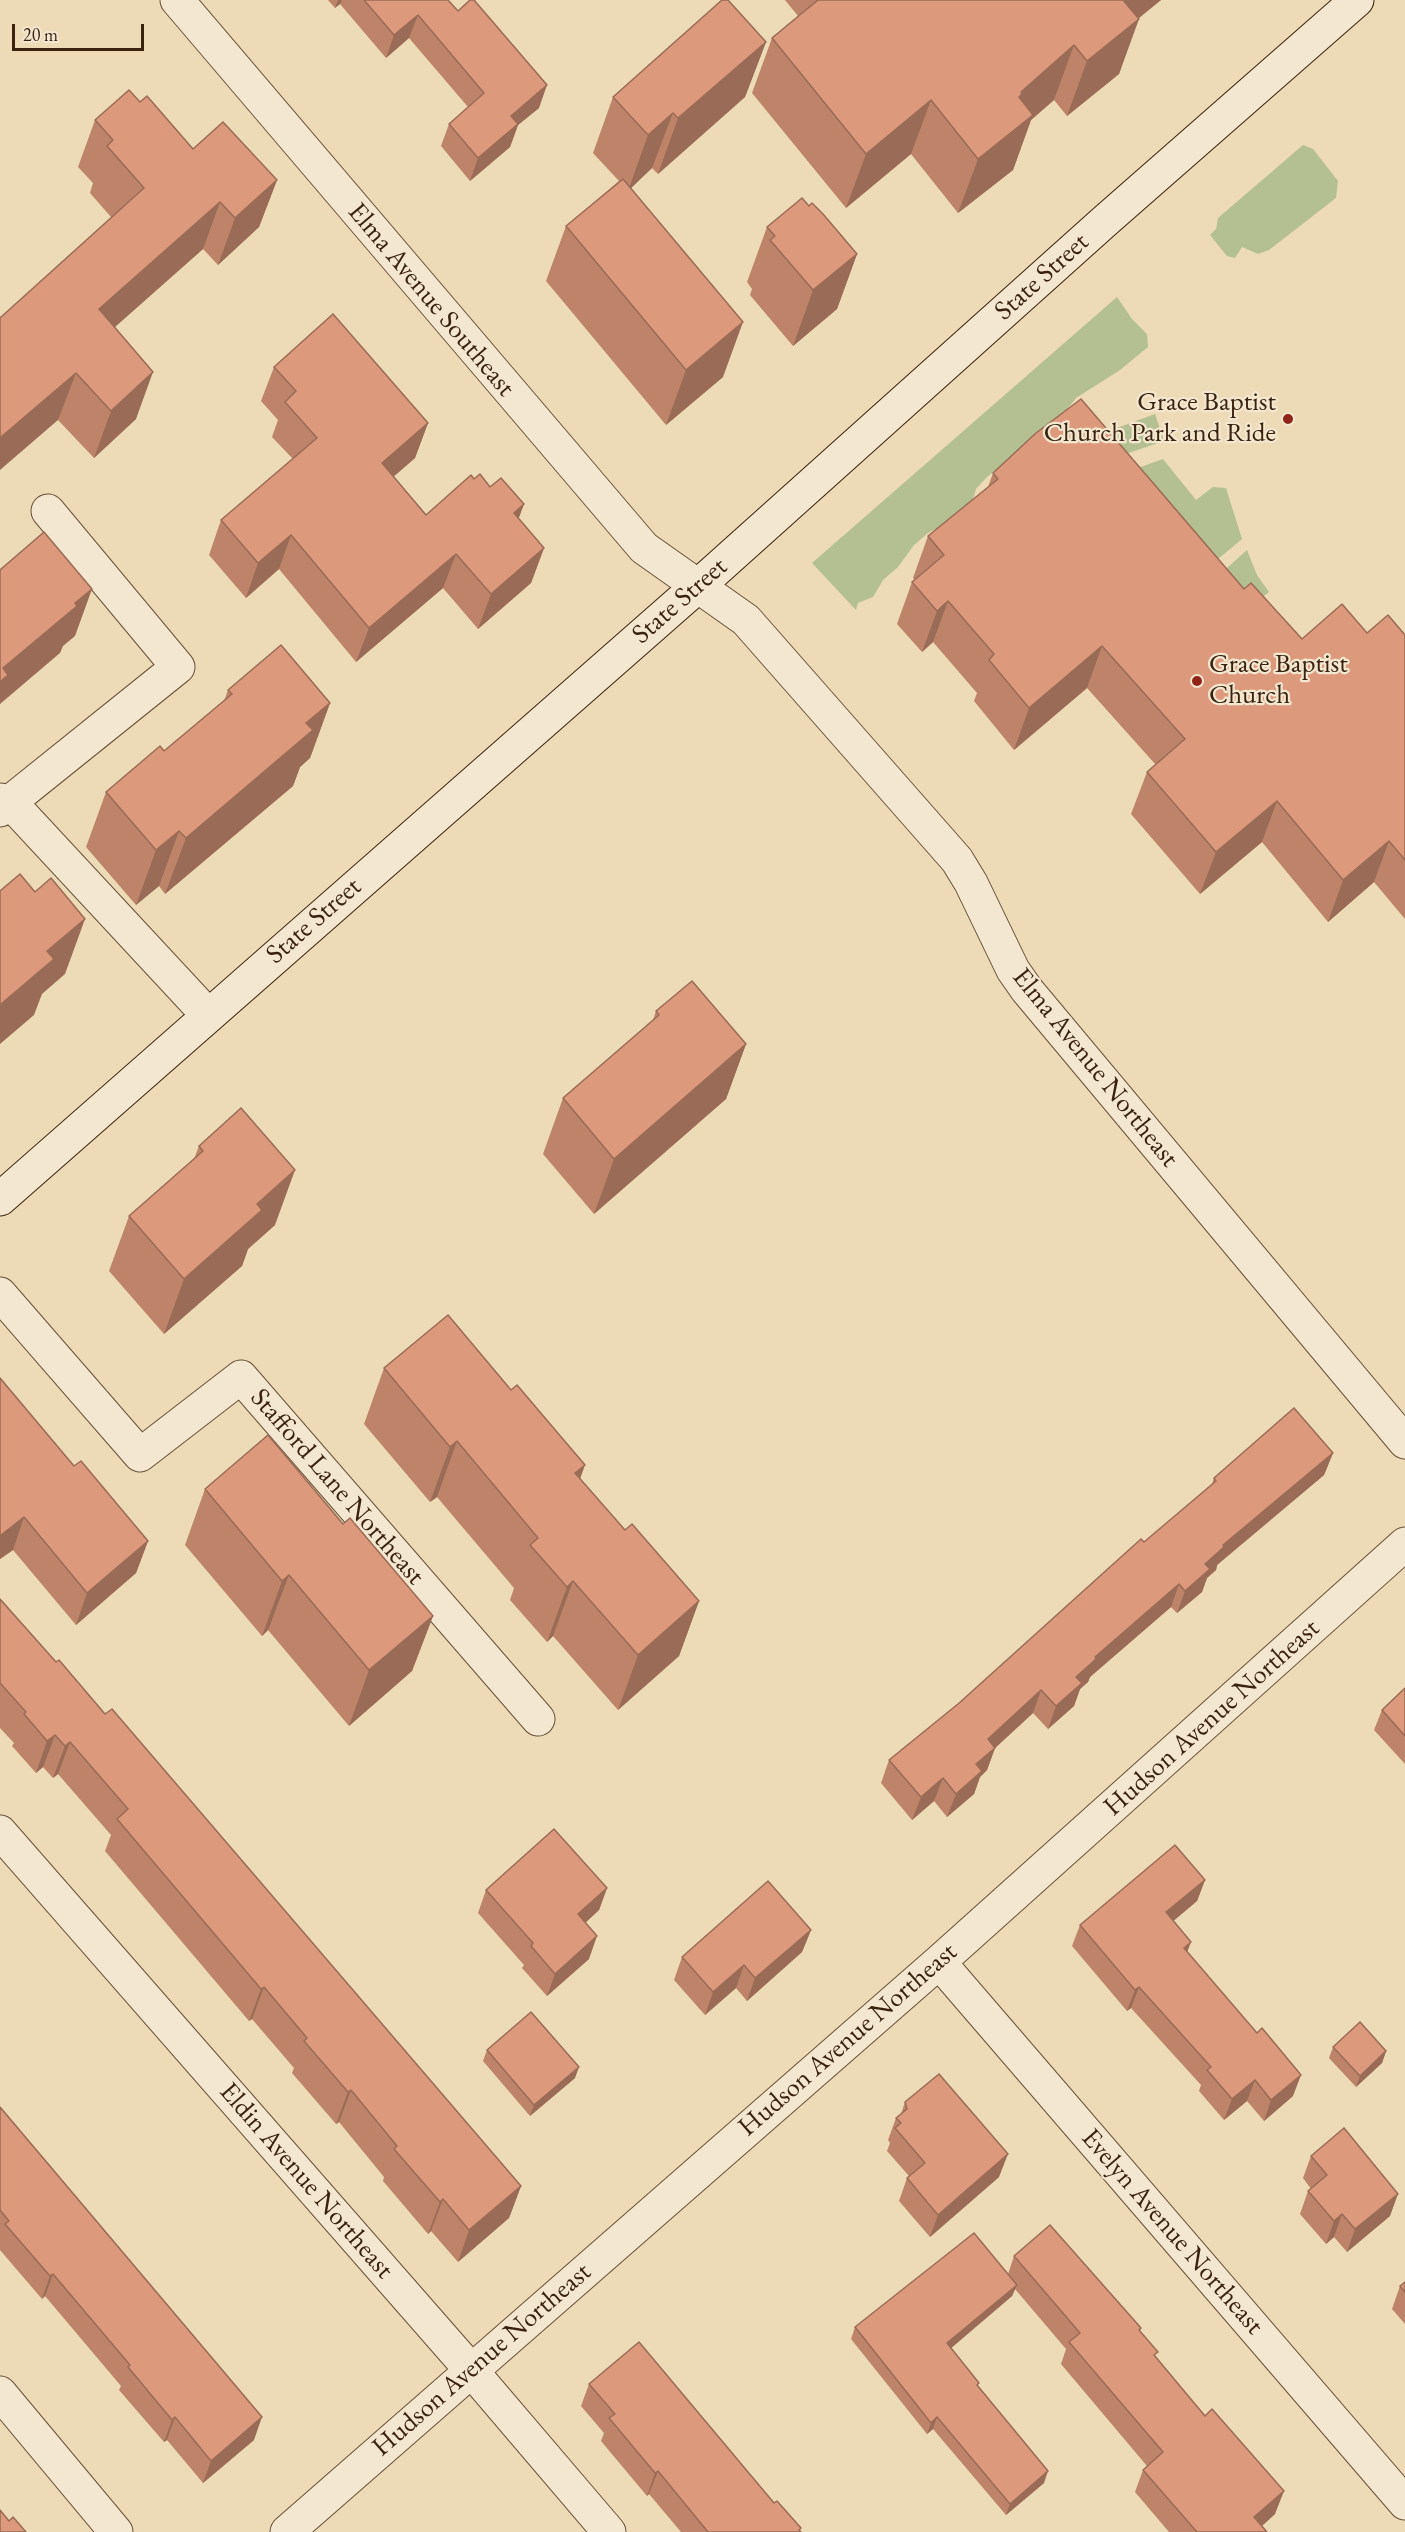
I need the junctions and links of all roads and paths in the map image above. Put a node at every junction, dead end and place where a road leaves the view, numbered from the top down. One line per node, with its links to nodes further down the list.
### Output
1 (177, 0): 4 (street, Elma Avenue Southeast)
2 (1357, 0): 4 (street, State Street)
3 (48, 511): 5 (street)
4 (698, 586): 6 (street, State Street); 9 (street, Elma Avenue Northeast)
5 (3, 804): 6 (street)
6 (207, 1014): 7 (street, State Street)
7 (0, 1199)
8 (0, 1294): 11 (street, Stafford Lane Northeast)
9 (1405, 1442)
10 (1405, 1544): 13 (street, Hudson Avenue Northeast)
11 (538, 1719)
12 (0, 1832): 14 (street, Eldin Avenue Northeast)
13 (939, 1962): 14 (street, Hudson Avenue Northeast); 16 (street, Evelyn Avenue Northeast)
14 (470, 2369): 18 (street, Hudson Avenue Northeast); 19 (street, Eldin Avenue Northeast)
15 (0, 2393): 17 (street)
16 (1405, 2503)
17 (116, 2532)
18 (288, 2532)
19 (609, 2532)

